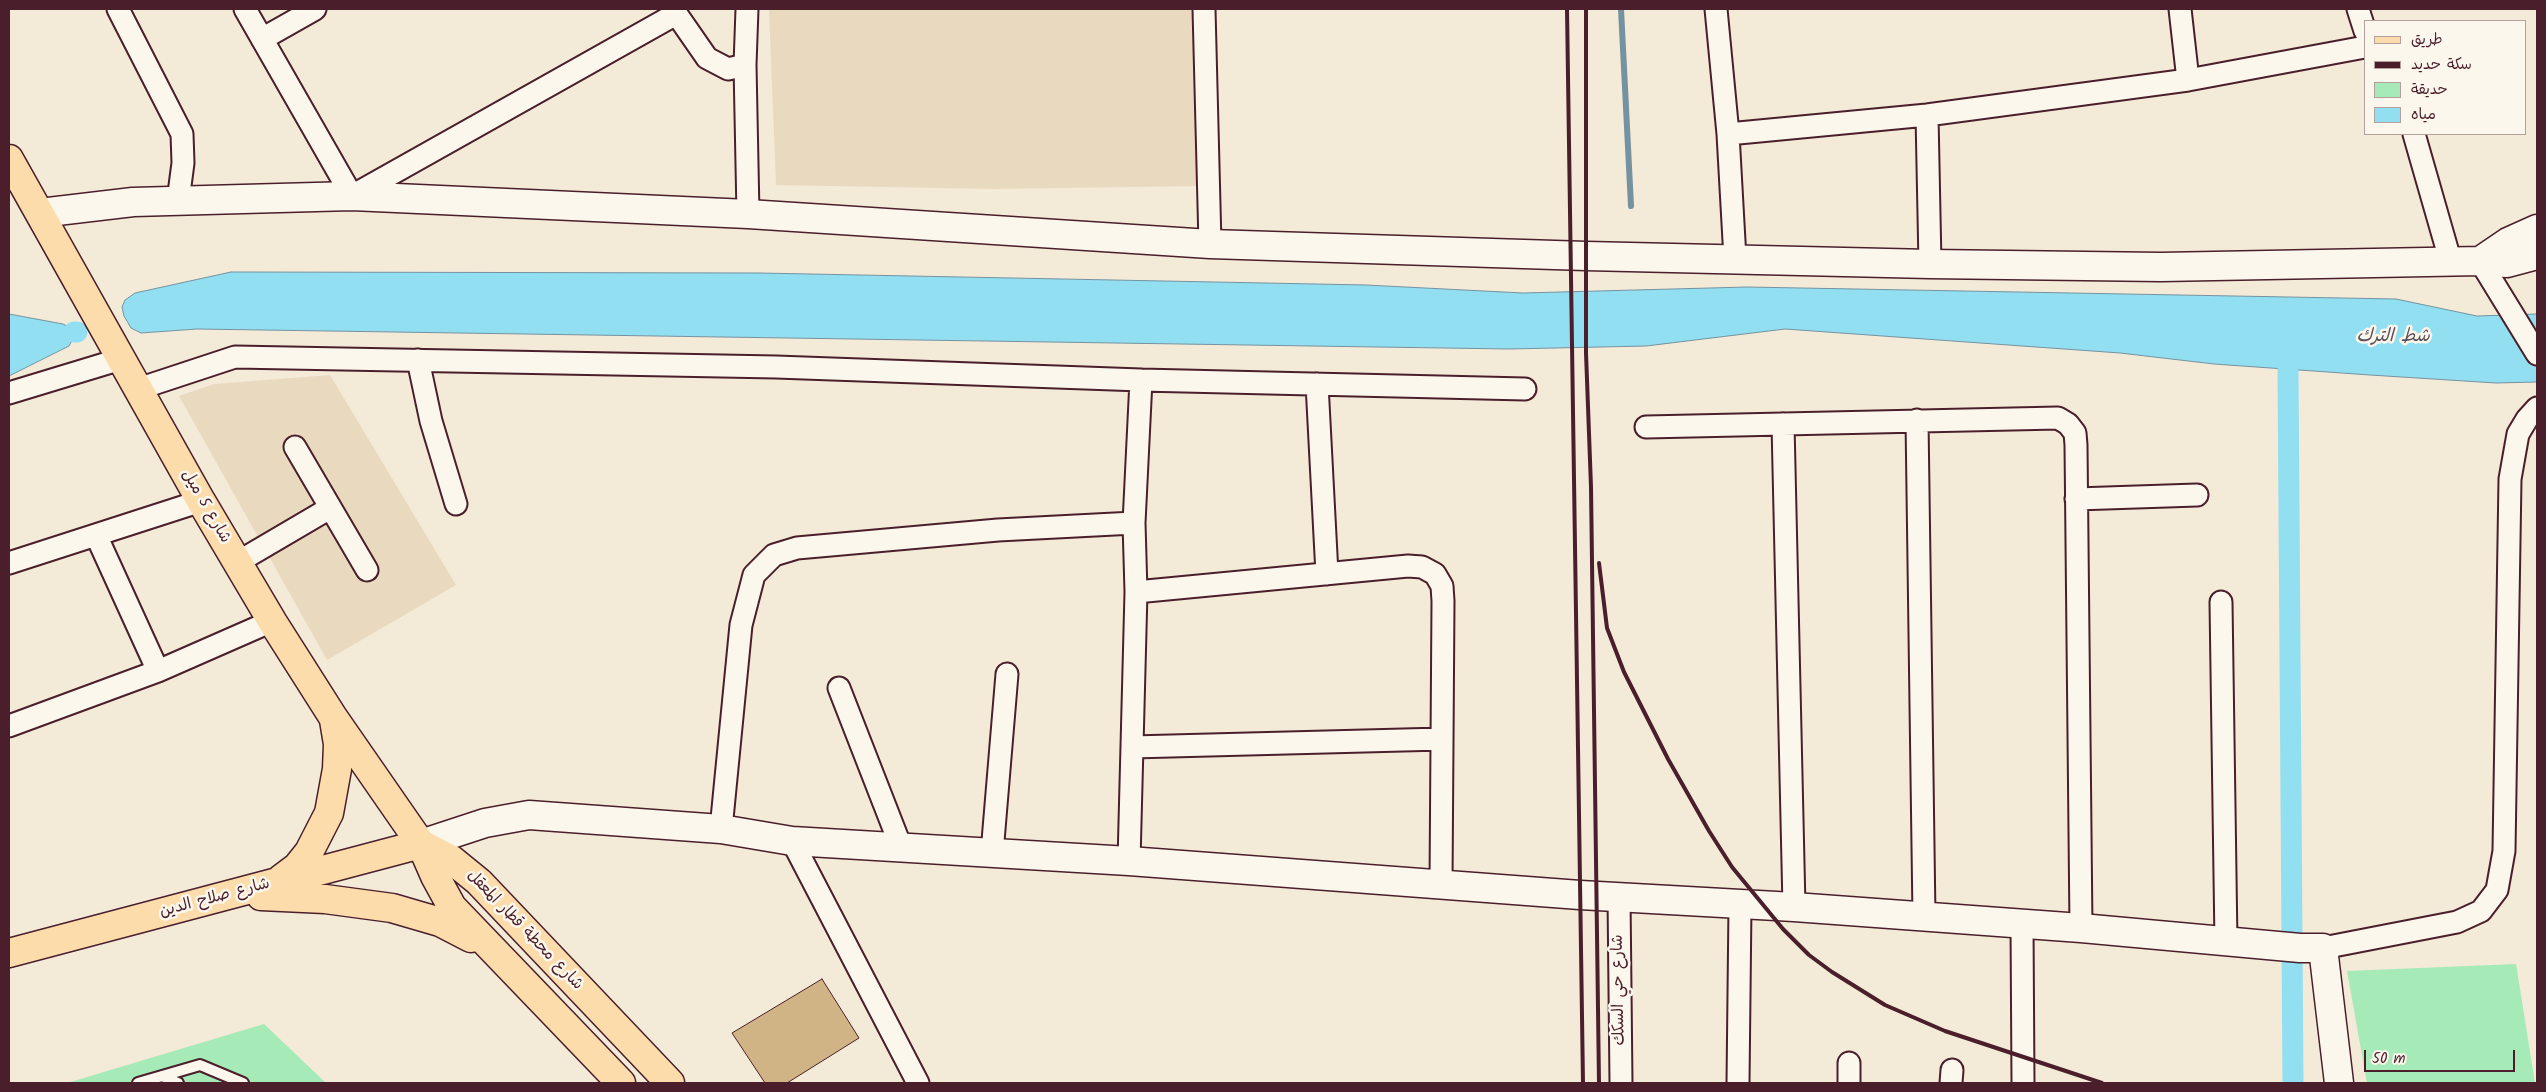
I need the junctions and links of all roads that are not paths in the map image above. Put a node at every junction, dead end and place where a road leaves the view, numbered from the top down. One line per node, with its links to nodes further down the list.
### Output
1 (118, 9): 20 (street)
2 (245, 9): 11 (street)
3 (315, 9): 11 (street)
4 (747, 9): 13 (street)
5 (1204, 9): 24 (street)
6 (1716, 9): 16 (street)
7 (2180, 9): 14 (street)
8 (2358, 9): 10 (street)
9 (674, 11): 13 (street); 19 (street)
10 (2364, 28)
11 (262, 39): 19 (street)
12 (2364, 47): 14 (street)
13 (745, 65): 22 (street)
14 (2188, 80): 15 (street)
15 (1927, 115): 16 (street); 29 (street)
16 (1728, 134): 26 (street)
17 (2414, 135): 28 (street)
18 (9, 159): 21 (main road, شارع 5 ميل)
19 (352, 196): 20 (street); 22 (street)
20 (178, 201): 21 (street)
21 (40, 213): 31 (main road, شارع 5 ميل)
22 (748, 214): 24 (street)
23 (2537, 229): 27 (street)
24 (1210, 244): 26 (street)
25 (2537, 255): 27 (street)
26 (1735, 259): 29 (street)
27 (2480, 261): 28 (street); 30 (street)
28 (2451, 263): 29 (street)
29 (1930, 264)
30 (2537, 354)
31 (121, 359): 35 (main road, شارع 5 ميل); 37 (street)
32 (418, 360): 33 (street); 35 (street); 46 (street)
33 (1141, 380): 34 (street); 48 (street)
34 (1317, 384): 36 (street); 53 (street)
35 (138, 389): 45 (main road, شارع 5 ميل)
36 (1525, 389)
37 (9, 393)
38 (2537, 408): 80 (street)
39 (1917, 420): 40 (street); 44 (street); 76 (street)
40 (1783, 424): 41 (street); 75 (street)
41 (1646, 427)
42 (295, 447): 47 (street)
43 (2196, 495): 44 (street)
44 (2076, 499): 78 (street)
45 (201, 501): 49 (street); 50 (main road, شارع 5 ميل)
46 (456, 504)
47 (330, 508): 50 (street); 52 (street)
48 (1134, 523): 54 (street); 64 (street)
49 (96, 535): 51 (street); 57 (street)
50 (238, 562): 56 (main road, شارع 5 ميل)
51 (9, 563)
52 (367, 570)
53 (1327, 574): 54 (street); 62 (street)
54 (1136, 592): 63 (street)
55 (2221, 602): 79 (street)
56 (272, 620): 57 (street); 60 (main road, شارع 5 ميل)
57 (158, 671): 61 (street)
58 (1008, 674): 68 (street)
59 (839, 688): 67 (street)
60 (333, 716): 66 (main road, شارع 5 ميل); 71 (main road)
61 (9, 726)
62 (1442, 739): 63 (street); 70 (street)
63 (1132, 747): 69 (street)
64 (721, 829): 65 (street); 66 (street)
65 (792, 841): 67 (street); 89 (street)
66 (421, 844): 71 (main road, شارع صلاح الدين); 81 (main road, شارع محطة قطار المعقل); 88 (main road, شارع محطة قطار المعقل)
67 (901, 847): 68 (street)
68 (992, 853): 69 (street)
69 (1129, 861): 70 (street)
70 (1441, 883): 73 (street)
71 (274, 884): 72 (main road, شارع صلاح الدين)
72 (230, 895): 81 (main road); 82 (main road, شارع صلاح الدين)
73 (1619, 897): 74 (street); 90 (street, شارع حي السكك)
74 (1740, 905): 75 (street); 91 (street)
75 (1794, 907): 76 (street)
76 (1924, 917): 77 (street)
77 (2022, 925): 78 (street); 92 (street)
78 (2081, 928): 79 (street)
79 (2239, 943): 80 (street)
80 (2312, 948): 93 (street)
81 (494, 951): 87 (main road, شارع محطة قطار المعقل)
82 (9, 953)
83 (162, 1076): 84 (lane); 85 (lane); 86 (lane)
84 (138, 1083)
85 (178, 1083)
86 (243, 1083)
87 (621, 1083)
88 (670, 1083)
89 (918, 1083)
90 (1622, 1083)
91 (1738, 1083)
92 (2023, 1083)
93 (2339, 1083)

